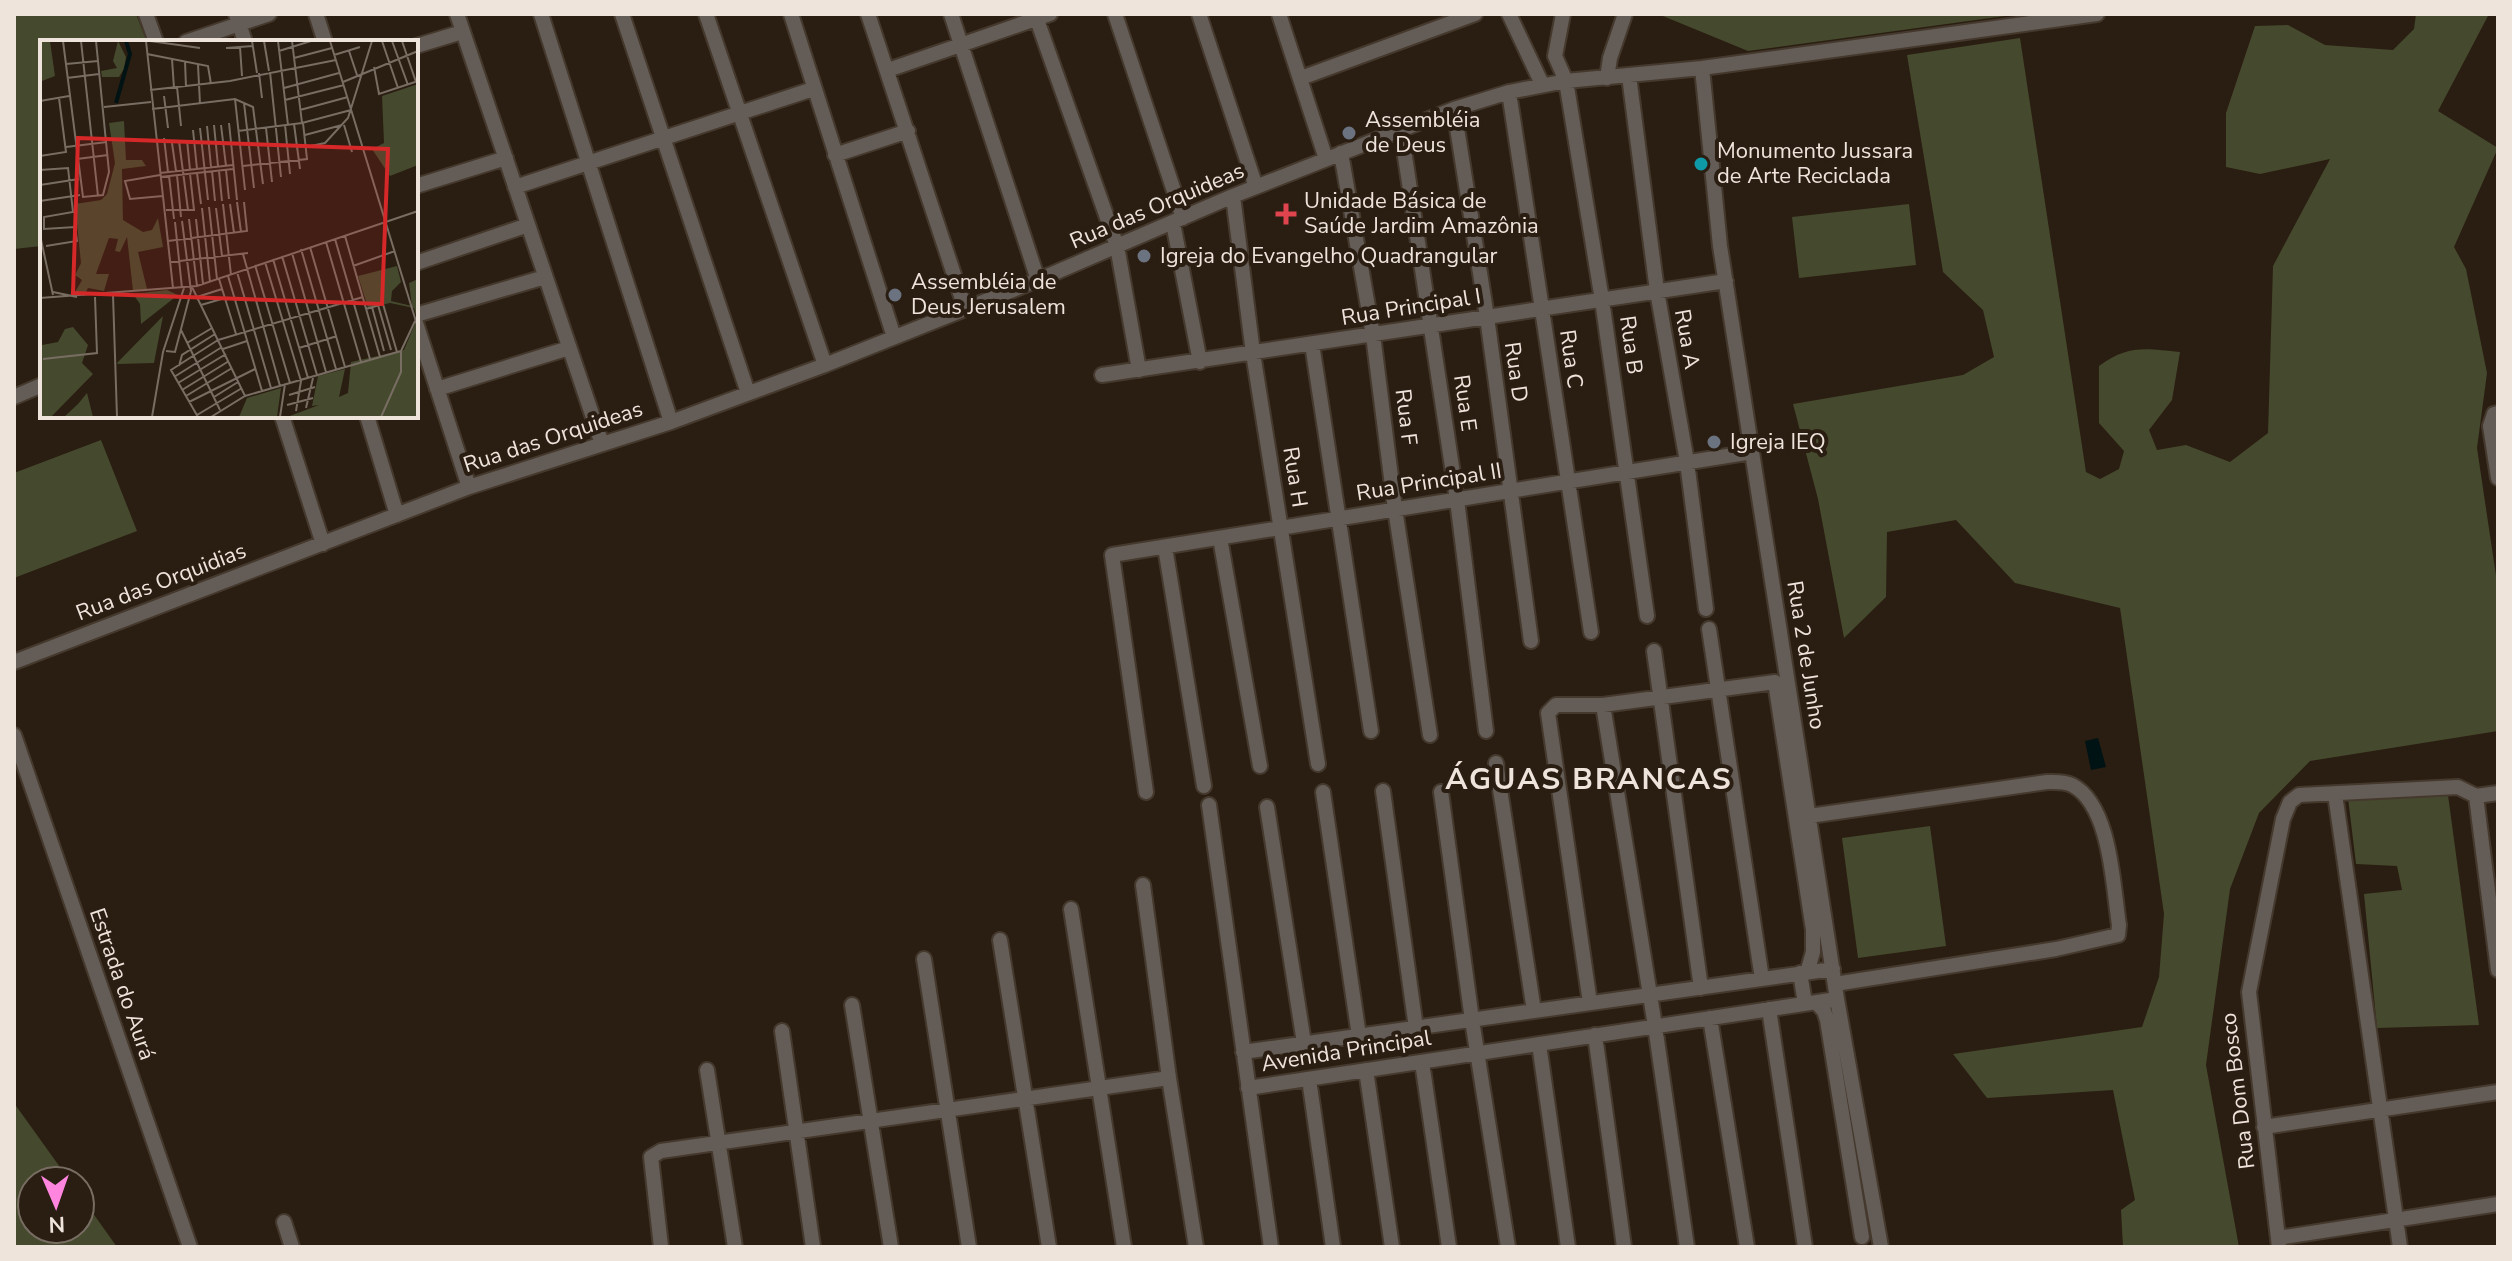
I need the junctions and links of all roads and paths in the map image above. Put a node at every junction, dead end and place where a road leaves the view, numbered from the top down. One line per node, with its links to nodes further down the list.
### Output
1 (146, 14): 22 (street)
2 (269, 14): 20 (street)
3 (316, 14): 25 (street)
4 (457, 14): 21 (street)
5 (541, 14): 46 (street)
6 (622, 14): 41 (street)
7 (706, 14): 38 (street)
8 (791, 14): 35 (street)
9 (868, 14): 29 (street)
10 (951, 14): 27 (street)
11 (1115, 14): 51 (street)
12 (1199, 14): 49 (street)
13 (1279, 14): 31 (street)
14 (1475, 14): 31 (street)
15 (1509, 14): 34 (street)
16 (1563, 14): 33 (street, Rua B)
17 (1625, 14): 32 (street)
18 (2097, 14): 28 (street, Rua das Orquideas)
19 (1040, 16): 27 (street); 53 (street)
20 (238, 19): 23 (street); 24 (street)
21 (462, 32): 26 (street); 44 (street)
22 (155, 40)
23 (191, 40)
24 (244, 40)
25 (324, 40)
26 (418, 45)
27 (961, 45): 29 (street); 56 (street)
28 (1702, 68): 30 (street, Rua das Orquideas); 57 (street, Rua 2 de Junho)
29 (888, 70): 40 (street)
30 (1629, 76): 32 (street, Rua das Orquideas); 58 (street, Rua A)
31 (1301, 78): 45 (street)
32 (1607, 78): 33 (street, Rua das Orquideas)
33 (1566, 81): 34 (street, Rua das Orquideas); 59 (street, Rua B)
34 (1542, 84): 36 (street, Rua das Orquideas)
35 (813, 89): 38 (street); 43 (street)
36 (1509, 92): 37 (street, Rua das Orquideas); 61 (street, Rua C)
37 (1454, 109): 39 (street, Rua das Orquideas); 63 (street, Rua D)
38 (738, 114): 41 (street); 72 (street)
39 (1401, 130): 42 (street, Rua das Orquideas); 64 (street, Rua E)
40 (908, 131): 43 (street); 60 (street)
41 (664, 137): 46 (street); 77 (street)
42 (1341, 153): 45 (street, Rua das Orquideas); 66 (street, Rua F)
43 (835, 155): 67 (street)
44 (506, 158): 47 (street); 48 (street)
45 (1326, 159): 49 (street, Rua das Orquideas)
46 (589, 162): 48 (street); 82 (street)
47 (418, 185)
48 (515, 187): 52 (street)
49 (1256, 187): 50 (street, Rua das Orquideas)
50 (1233, 196): 51 (street, Rua das Orquideas); 70 (street, Rua H)
51 (1178, 221): 53 (street, Rua das Orquideas); 71 (street)
52 (528, 225): 54 (street); 55 (street)
53 (1117, 246): 56 (street, Rua das Orquideas); 73 (street)
54 (418, 262)
55 (545, 277): 62 (street); 69 (street)
56 (1038, 280): 60 (street, Rua das Orquideas)
57 (1726, 281): 58 (street, Rua Principal I); 84 (street, Rua 2 de Junho)
58 (1657, 291): 59 (street, Rua Principal I); 85 (street, Rua A)
59 (1602, 300): 61 (street, Rua Principal I); 86 (street, Rua B)
60 (965, 308): 67 (street, Rua das Orquideas)
61 (1541, 309): 63 (street, Rua Principal I); 88 (street, Rua C)
62 (418, 314)
63 (1487, 317): 64 (street, Rua Principal I); 90 (street, Rua D)
64 (1431, 326): 66 (street, Rua Principal I); 91 (street, Rua E)
65 (418, 329): 76 (street)
66 (1373, 335): 68 (street, Rua Principal I); 92 (street, Rua F)
67 (894, 337): 72 (street, Rua das Orquideas)
68 (1312, 344): 70 (street, Rua Principal I); 94 (street)
69 (569, 348): 76 (street); 83 (street)
70 (1253, 353): 71 (street, Rua Principal I); 95 (street, Rua H)
71 (1200, 362): 73 (street, Rua Principal I)
72 (825, 365): 77 (street, Rua das Orquideas)
73 (1139, 370): 74 (street, Rua Principal I)
74 (1102, 375)
75 (40, 386): 78 (street)
76 (437, 389): 89 (street)
77 (748, 393): 82 (street, Rua das Orquideas)
78 (14, 397)
79 (2498, 413): 87 (street)
80 (283, 418): 97 (street)
81 (368, 418): 93 (street)
82 (671, 422): 83 (street, Rua das Orquideas)
83 (602, 444): 89 (street, Rua das Orquideas)
84 (1752, 452): 85 (street, Rua Principal II); 126 (street, Rua 2 de Junho)
85 (1687, 462): 86 (street, Rua Principal II); 99 (street, Rua A)
86 (1626, 472): 88 (street, Rua Principal II); 100 (street, Rua B)
87 (2498, 478)
88 (1567, 482): 90 (street, Rua Principal II); 102 (street, Rua C)
89 (469, 487): 93 (street, Rua das Orquideas)
90 (1510, 491): 91 (street, Rua Principal II); 103 (street, Rua D)
91 (1457, 500): 92 (street, Rua Principal II); 110 (street, Rua E)
92 (1395, 509): 94 (street, Rua Principal II); 112 (street, Rua F)
93 (397, 515): 97 (street, Rua das Orquideas)
94 (1340, 518): 95 (street, Rua Principal II); 109 (street)
95 (1280, 528): 96 (street, Rua Principal II); 114 (street, Rua H)
96 (1220, 538): 98 (street, Rua Principal II); 115 (street)
97 (323, 544): 105 (street, Rua das Orquidias)
98 (1165, 547): 116 (street); 118 (street, Rua Principal II)
99 (1706, 609)
100 (1647, 616)
101 (1709, 629): 106 (street)
102 (1591, 632)
103 (1531, 641)
104 (1654, 651): 107 (street)
105 (14, 662)
106 (1718, 689): 107 (street); 133 (street); 134 (street)
107 (1659, 698): 108 (street); 136 (street)
108 (1603, 705): 137 (street); 138 (street)
109 (1371, 731)
110 (1486, 731)
111 (14, 735): 174 (street, Estrada do Aurá)
112 (1430, 735)
113 (1496, 763): 142 (street)
114 (1318, 764)
115 (1260, 766)
116 (1204, 786)
117 (1383, 791): 146 (street)
118 (1146, 792)
119 (1323, 792): 149 (street)
120 (1441, 792): 144 (street)
121 (2498, 793): 123 (street)
122 (2335, 794): 123 (street); 163 (street); 166 (street, Rua Dom Bosco)
123 (2476, 796): 129 (street)
124 (1209, 805): 152 (street)
125 (1267, 807): 150 (street)
126 (1809, 816): 135 (street, Rua 2 de Junho); 135 (street)
127 (1143, 885): 157 (street)
128 (1071, 909): 159 (street)
129 (2495, 930): 132 (street)
130 (1000, 940): 162 (street)
131 (924, 959): 164 (street)
132 (2498, 970)
133 (1803, 973): 134 (street, Avenida Principal); 135 (street, Avenida Principal); 139 (street)
134 (1762, 979): 136 (street, Avenida Principal)
135 (1835, 984): 139 (street, Avenida Principal); 194 (street, Rua 2 de Junho)
136 (1701, 988): 137 (street, Avenida Principal)
137 (1649, 995): 138 (street, Avenida Principal); 145 (street)
138 (1590, 1003): 142 (street, Avenida Principal)
139 (1810, 1003): 141 (street, Avenida Principal); 172 (street)
140 (852, 1005): 165 (street)
141 (1769, 1009): 143 (street, Avenida Principal); 193 (street)
142 (1534, 1011): 144 (street, Avenida Principal)
143 (1710, 1018): 145 (street, Avenida Principal); 192 (street)
144 (1472, 1020): 146 (street, Avenida Principal); 153 (street)
145 (1655, 1026): 148 (street, Avenida Principal); 191 (street)
146 (1416, 1028): 149 (street, Avenida Principal)
147 (782, 1031): 167 (street)
148 (1595, 1035): 151 (street, Avenida Principal); 190 (street)
149 (1359, 1036): 150 (street, Avenida Principal)
150 (1304, 1043): 152 (street, Avenida Principal)
151 (1539, 1044): 153 (street, Avenida Principal); 189 (street)
152 (1243, 1052): 160 (street, Avenida Principal)
153 (1477, 1053): 154 (street, Avenida Principal); 188 (street)
154 (1422, 1062): 156 (street, Avenida Principal); 187 (street)
155 (707, 1070): 168 (street)
156 (1366, 1070): 158 (street, Avenida Principal); 186 (street)
157 (1169, 1078): 159 (street); 183 (street)
158 (1309, 1079): 160 (street, Avenida Principal); 185 (street)
159 (1099, 1088): 162 (street); 182 (street)
160 (1248, 1088): 184 (street)
161 (2498, 1092): 163 (street)
162 (1025, 1099): 164 (street); 181 (street)
163 (2380, 1109): 166 (street); 170 (street)
164 (947, 1111): 165 (street); 180 (street)
165 (870, 1123): 167 (street); 179 (street)
166 (2264, 1127): 173 (street, Rua Dom Bosco)
167 (796, 1133): 168 (street); 178 (street)
168 (719, 1141): 176 (street); 177 (street)
169 (2498, 1204): 170 (street)
170 (2396, 1221): 173 (street); 195 (street)
171 (284, 1222): 175 (street)
172 (1862, 1237)
173 (2279, 1242)
174 (190, 1247)
175 (292, 1247)
176 (661, 1247)
177 (735, 1247)
178 (813, 1247)
179 (891, 1247)
180 (969, 1247)
181 (1049, 1247)
182 (1124, 1247)
183 (1196, 1247)
184 (1271, 1247)
185 (1333, 1247)
186 (1392, 1247)
187 (1449, 1247)
188 (1508, 1247)
189 (1568, 1247)
190 (1624, 1247)
191 (1687, 1247)
192 (1747, 1247)
193 (1805, 1247)
194 (1881, 1247)
195 (2400, 1247)

